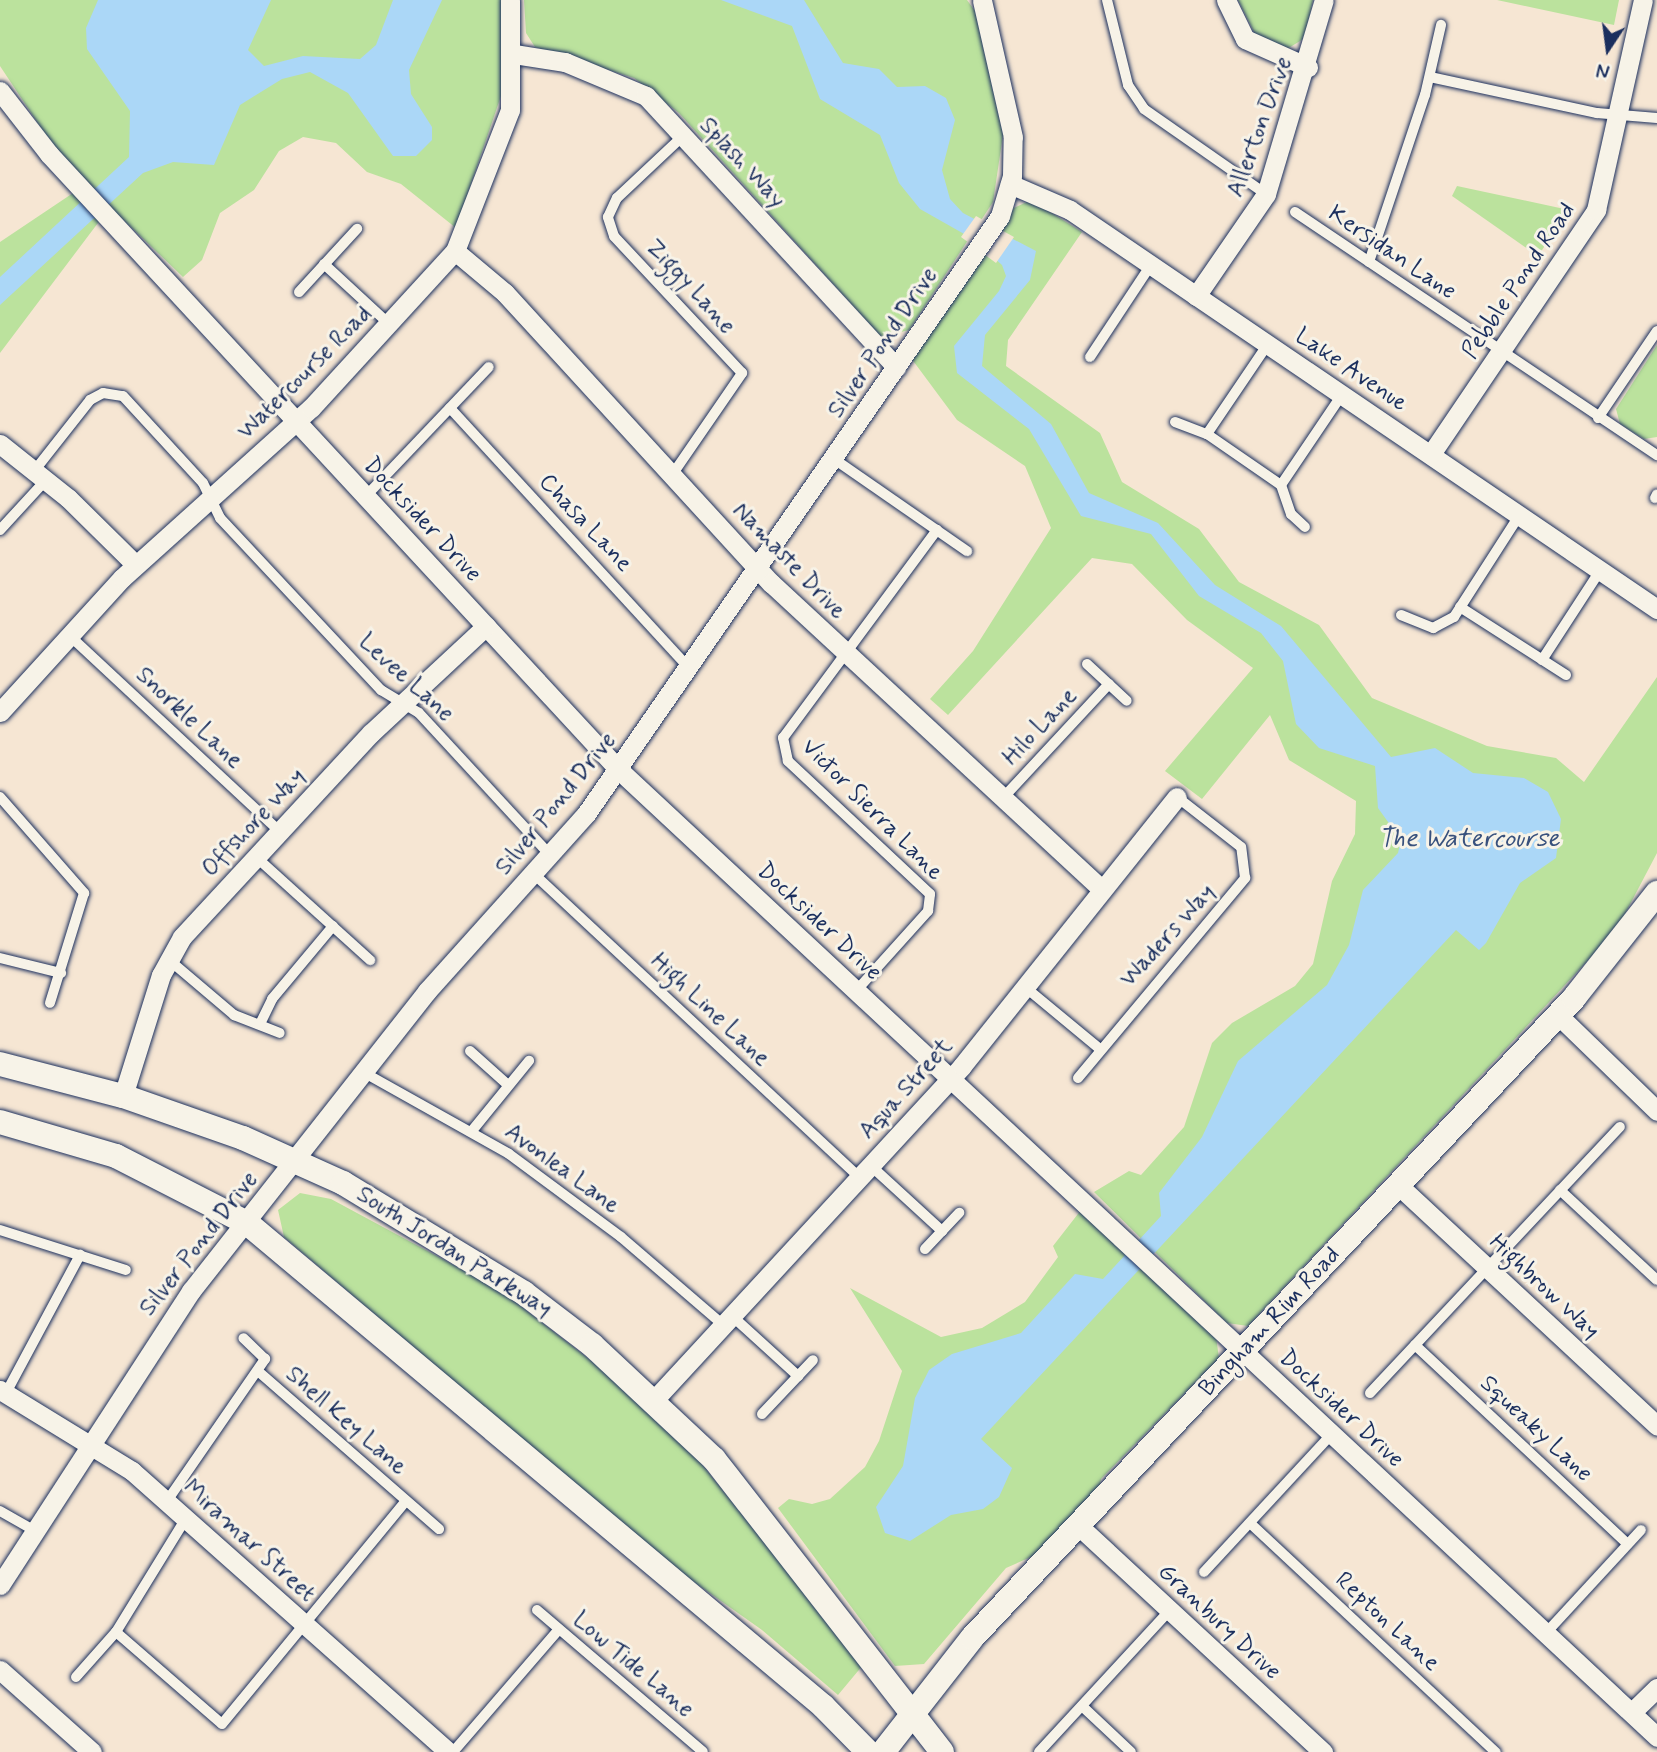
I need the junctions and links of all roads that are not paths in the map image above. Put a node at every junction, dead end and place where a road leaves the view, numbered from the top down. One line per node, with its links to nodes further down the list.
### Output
1 (510, 0): 8 (street, Watercourse Road)
2 (982, 0): 15 (street, Silver Pond Drive)
3 (1107, 0): 16 (lane)
4 (1226, 0): 9 (street)
5 (1324, 0): 9 (street, Allerton Drive)
6 (1643, 0): 12 (street, Pebble Pond Road)
7 (1441, 25): 10 (lane)
8 (514, 54): 14 (street, Splash Way); 19 (street, Watercourse Road)
9 (1308, 67): 16 (street, Allerton Drive)
10 (1430, 77): 12 (lane); 20 (lane)
11 (0, 91): 35 (street, Docksider Drive)
12 (1619, 113): 13 (lane); 28 (street, Pebble Pond Road)
13 (1657, 118)
14 (683, 136): 31 (street, Splash Way); 43 (lane, Ziggy Lane)
15 (1010, 184): 22 (street, Lake Avenue); 31 (street, Silver Pond Drive)
16 (1265, 194): 24 (street, Allerton Drive)
17 (1295, 212): 20 (lane, Kersidan Lane)
18 (357, 229): 21 (lane)
19 (455, 251): 25 (street, Watercourse Road); 43 (street, Namaste Drive)
20 (1369, 262): 28 (lane, Kersidan Lane)
21 (324, 264): 23 (lane); 25 (lane)
22 (1152, 265): 24 (street, Lake Avenue); 29 (lane)
23 (299, 292)
24 (1196, 296): 27 (street, Lake Avenue)
25 (389, 324): 35 (street, Watercourse Road)
26 (1657, 331): 34 (lane)
27 (1268, 344): 32 (street, Lake Avenue); 37 (lane)
28 (1501, 352): 34 (lane, Kersidan Lane); 39 (street, Pebble Pond Road)
29 (1090, 357)
30 (489, 367): 33 (lane)
31 (896, 367): 41 (street, Silver Pond Drive)
32 (1343, 393): 39 (street, Lake Avenue); 44 (lane)
33 (450, 408): 45 (lane); 63 (lane, Chasa Lane)
34 (1598, 418): 40 (lane, Kersidan Lane)
35 (296, 420): 45 (street, Docksider Drive); 46 (street, Watercourse Road)
36 (1175, 422): 37 (lane)
37 (1207, 434): 44 (lane)
38 (0, 444): 42 (street)
39 (1432, 454): 47 (street, Lake Avenue)
40 (1657, 455)
41 (834, 459): 50 (lane); 53 (street, Silver Pond Drive)
42 (41, 475): 46 (lane, Levee Lane); 49 (lane); 52 (street)
43 (672, 475): 53 (street, Namaste Drive)
44 (1281, 485): 48 (lane)
45 (366, 496): 58 (street, Docksider Drive)
46 (209, 498): 52 (street, Watercourse Road); 67 (lane, Levee Lane)
47 (1521, 514): 54 (street, Lake Avenue); 55 (lane)
48 (1305, 527)
49 (0, 530)
50 (937, 530): 51 (lane); 60 (lane)
51 (967, 551)
52 (136, 565): 59 (street, Watercourse Road)
53 (758, 568): 60 (street, Namaste Drive); 63 (street, Silver Pond Drive)
54 (1601, 569): 56 (street, Lake Avenue); 61 (lane)
55 (1460, 607): 57 (lane); 61 (lane)
56 (1657, 609)
57 (1401, 615)
58 (486, 626): 67 (street, Offshore Way); 69 (street, Docksider Drive)
59 (70, 636): 68 (street, Watercourse Road); 73 (lane, Snorkle Lane)
60 (844, 651): 72 (street, Namaste Drive); 85 (lane, Victor Sierra Lane)
61 (1542, 660): 64 (lane)
62 (1087, 664): 65 (lane, Hilo Lane)
63 (688, 667): 69 (street, Silver Pond Drive)
64 (1566, 675)
65 (1108, 684): 66 (lane, Hilo Lane); 72 (lane, Hilo Lane)
66 (1127, 701)
67 (403, 703): 73 (street, Offshore Way); 74 (lane, Levee Lane)
68 (0, 712)
69 (618, 769): 74 (street, Silver Pond Drive); 85 (street, Docksider Drive)
70 (0, 797): 83 (lane)
71 (1177, 797): 77 (street, Aqua Street); 90 (lane, Waders Way)
72 (1002, 799): 77 (street, Namaste Drive)
73 (279, 831): 75 (street, Offshore Way)
74 (551, 856): 76 (street, Silver Pond Drive)
75 (256, 857): 79 (lane); 81 (street, Offshore Way)
76 (534, 874): 94 (street, Silver Pond Drive); 104 (lane, High Line Lane)
77 (1102, 890): 84 (street, Aqua Street)
78 (1657, 893): 87 (street, Bingham Rim Road)
79 (333, 926): 82 (lane); 88 (lane)
80 (0, 958): 83 (lane)
81 (168, 959): 88 (lane); 98 (street, Offshore Way)
82 (370, 960)
83 (61, 972): 86 (lane)
84 (1025, 987): 90 (lane); 95 (street, Aqua Street)
85 (856, 990): 95 (street, Docksider Drive)
86 (50, 1003)
87 (1558, 1015): 99 (street); 105 (street, Bingham Rim Road)
88 (260, 1024): 89 (lane)
89 (280, 1033)
90 (1100, 1049): 96 (lane, Waders Way)
91 (470, 1051): 97 (lane)
92 (529, 1061): 97 (lane)
93 (0, 1064): 98 (street, South Jordan Parkway)
94 (363, 1072): 102 (lane, Avonlea Lane); 103 (street, Silver Pond Drive)
95 (950, 1078): 104 (street, Aqua Street); 119 (street, Docksider Drive)
96 (1078, 1078)
97 (508, 1085): 102 (lane)
98 (124, 1096): 103 (street, South Jordan Parkway)
99 (1657, 1111)
100 (0, 1122): 108 (street)
101 (1620, 1127): 106 (lane)
102 (471, 1132): 116 (lane, Avonlea Lane)
103 (294, 1161): 108 (street, Silver Pond Drive); 125 (street, South Jordan Parkway)
104 (864, 1171): 110 (lane, High Line Lane); 116 (street, Aqua Street)
105 (1397, 1184): 113 (street, Highbrow Way); 119 (street, Bingham Rim Road)
106 (1560, 1190): 113 (lane); 115 (lane)
107 (959, 1213): 110 (lane)
108 (247, 1223): 129 (street, Silver Pond Drive); 158 (street)
109 (0, 1230): 112 (lane)
110 (942, 1231): 111 (lane)
111 (925, 1250)
112 (80, 1255): 114 (lane); 123 (lane)
113 (1487, 1268): 118 (lane); 127 (street, Highbrow Way)
114 (126, 1270)
115 (1657, 1280)
116 (726, 1319): 122 (lane, Avonlea Lane); 125 (street, Aqua Street)
117 (243, 1338): 121 (lane)
118 (1415, 1345): 124 (lane); 139 (lane, Squeaky Lane)
119 (1244, 1352): 128 (street, Docksider Drive); 135 (street, Bingham Rim Road)
120 (813, 1360): 122 (lane)
121 (259, 1372): 130 (lane); 131 (lane, Shell Key Lane)
122 (798, 1376): 126 (lane)
123 (3, 1391): 129 (street, Miramar Street)
124 (1370, 1394)
125 (654, 1400): 153 (street, South Jordan Parkway)
126 (762, 1414)
127 (1657, 1426)
128 (1332, 1434): 134 (lane); 147 (street, Docksider Drive)
129 (92, 1444): 130 (street, Miramar Street); 138 (street, Silver Pond Drive)
130 (167, 1501): 133 (street, Miramar Street)
131 (407, 1501): 136 (lane, Shell Key Lane); 144 (lane, Shell Key Lane)
132 (0, 1511): 138 (lane)
133 (186, 1518): 144 (street, Miramar Street); 146 (lane)
134 (1250, 1523): 140 (lane); 164 (lane, Repton Lane)
135 (1081, 1528): 143 (street, Granbury Drive); 153 (street, Bingham Rim Road)
136 (439, 1529)
137 (1641, 1530): 139 (lane)
138 (38, 1532): 141 (street, Silver Pond Drive)
139 (1628, 1544): 147 (lane)
140 (1204, 1572)
141 (0, 1585)
142 (537, 1610): 145 (lane, Low Tide Lane)
143 (1170, 1610): 151 (lane); 163 (street, Granbury Drive)
144 (303, 1622): 146 (lane, Shell Key Lane); 156 (street, Miramar Street)
145 (559, 1629): 156 (lane); 157 (lane, Low Tide Lane)
146 (116, 1632): 149 (lane)
147 (1546, 1633): 152 (street, Docksider Drive)
148 (0, 1670): 155 (street)
149 (76, 1677)
150 (1657, 1688): 152 (street)
151 (1082, 1706): 161 (lane); 162 (lane)
152 (1632, 1712): 154 (street, Docksider Drive)
153 (912, 1713): 159 (street, Bingham Rim Road); 160 (street, South Jordan Parkway)
154 (1657, 1737)
155 (92, 1752)
156 (451, 1752)
157 (702, 1752)
158 (868, 1752)
159 (883, 1752)
160 (942, 1752)
161 (1040, 1752)
162 (1131, 1752)
163 (1323, 1752)
164 (1496, 1752)

